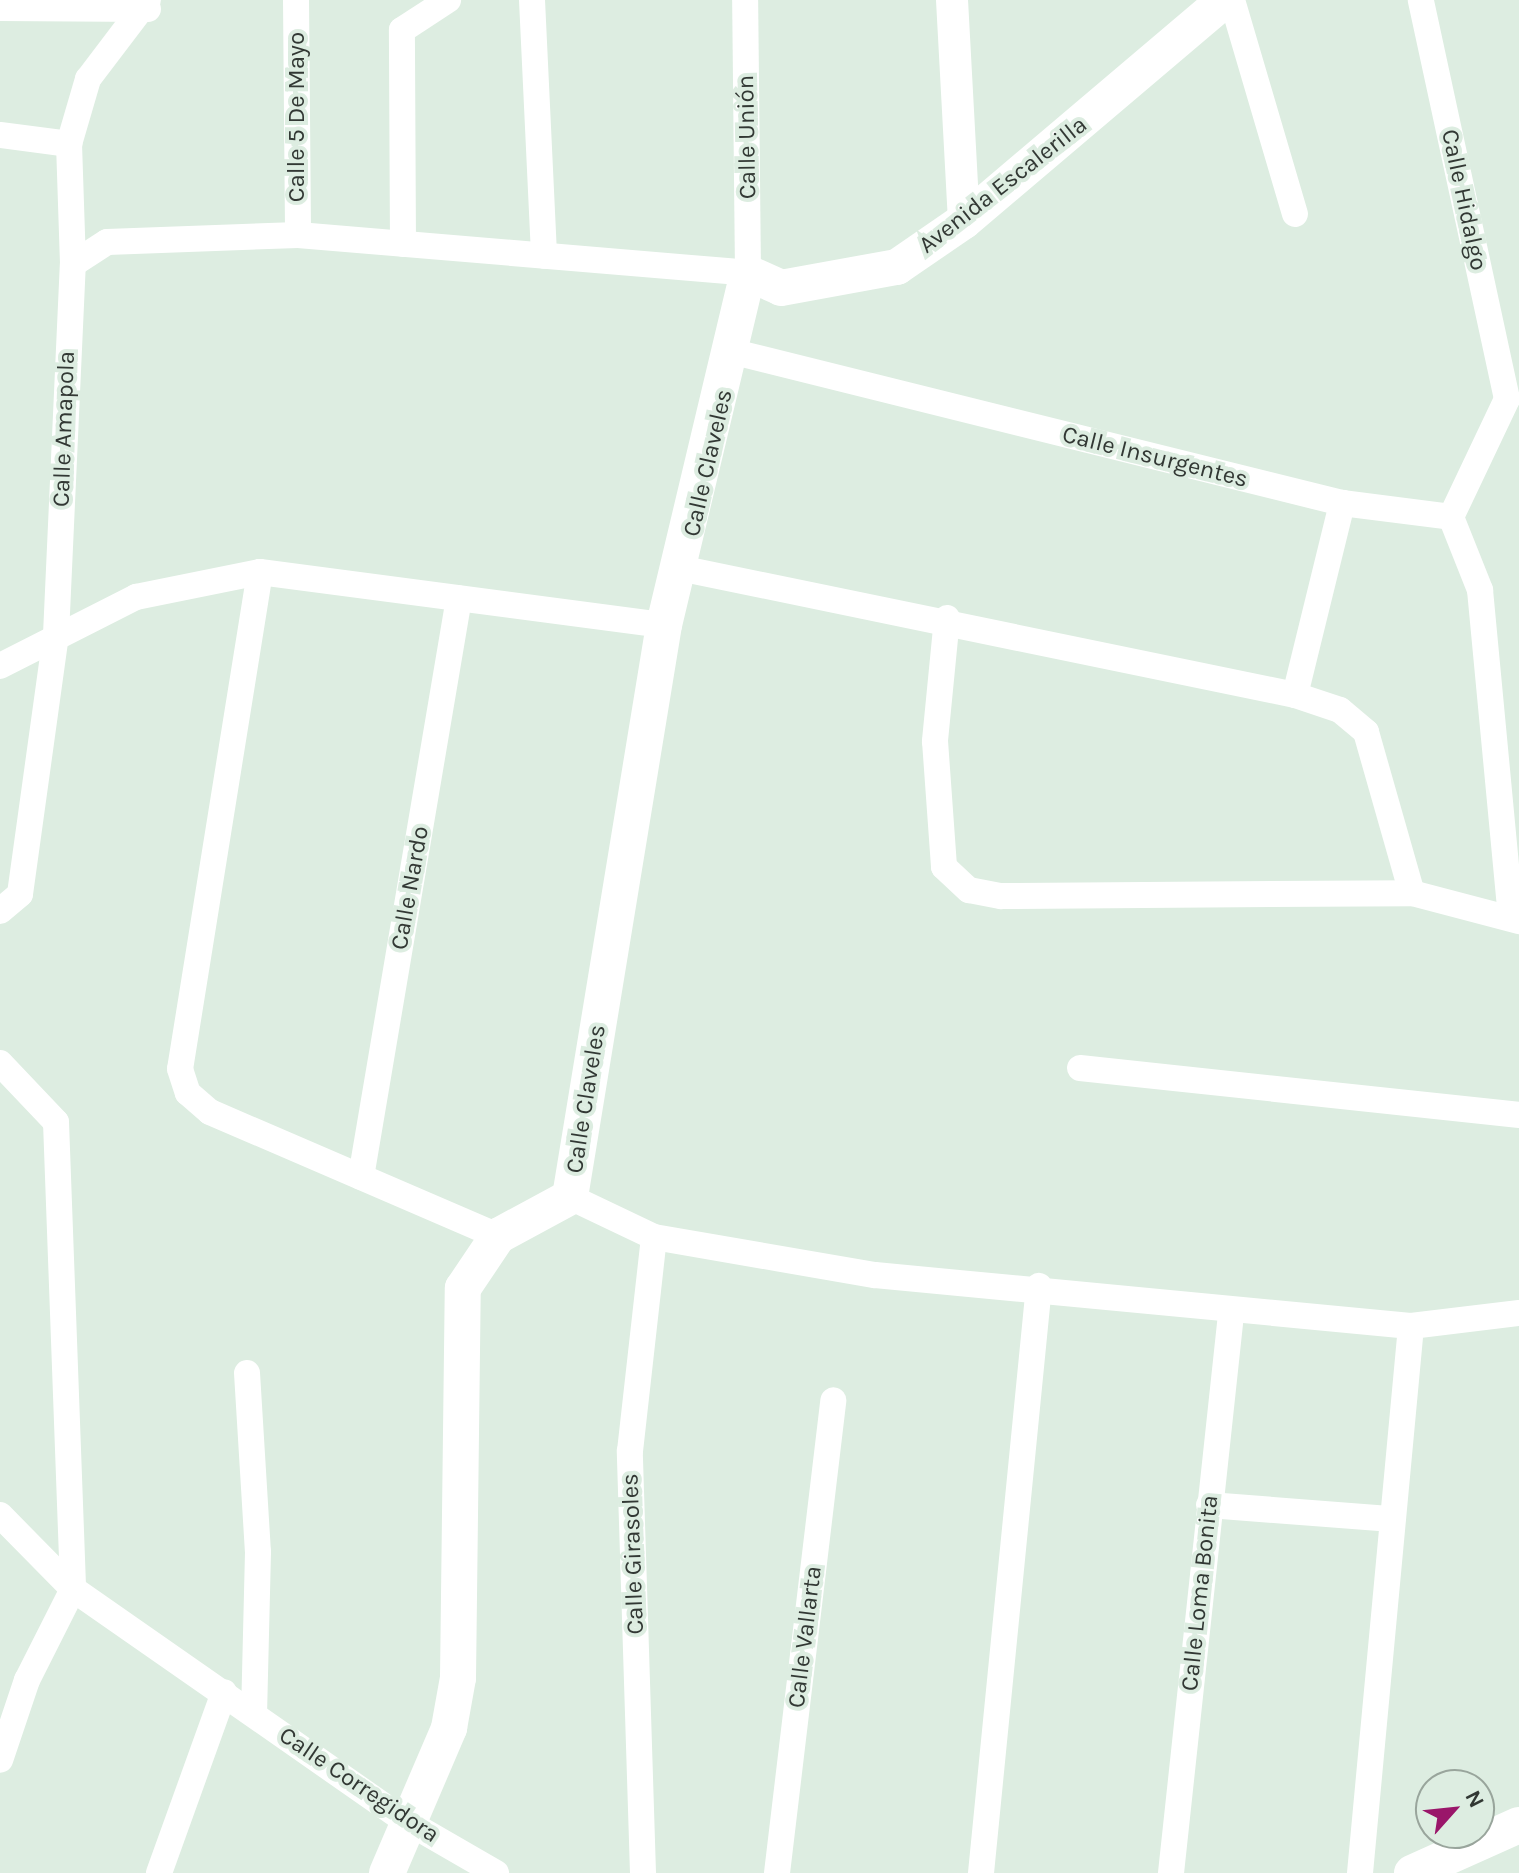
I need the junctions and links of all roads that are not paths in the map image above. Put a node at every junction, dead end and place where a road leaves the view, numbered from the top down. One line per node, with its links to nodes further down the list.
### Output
1 (296, 0): 15 (street, Calle 5 De Mayo)
2 (448, 0): 16 (street)
3 (532, 0): 17 (street)
4 (745, 0): 19 (street, Calle Unión)
5 (952, 0): 14 (street)
6 (1225, 0): 14 (main road, Avenida Escalerilla)
7 (1232, 0): 13 (street)
8 (1421, 0): 22 (street, Calle Hidalgo)
9 (148, 4): 10 (street); 12 (street, Calle Amapola)
10 (0, 8)
11 (0, 135): 12 (street)
12 (69, 144): 18 (street, Calle Amapola)
13 (1295, 214)
14 (964, 221): 19 (main road, Avenida Escalerilla)
15 (298, 235): 16 (street); 18 (street)
16 (403, 244): 17 (street)
17 (544, 256): 19 (street)
18 (73, 264): 28 (street, Calle Amapola)
19 (748, 273): 20 (main road, Calle Claveles)
20 (734, 352): 21 (street, Calle Insurgentes); 23 (main road, Calle Claveles)
21 (1342, 503): 22 (street, Calle Insurgentes); 30 (street)
22 (1451, 517): 33 (street)
23 (684, 569): 26 (street); 27 (main road, Calle Claveles)
24 (260, 572): 25 (street); 28 (street); 37 (street)
25 (459, 598): 27 (street); 37 (street, Calle Nardo)
26 (947, 618): 30 (street); 31 (street)
27 (664, 625): 38 (main road, Calle Claveles)
28 (56, 635): 29 (street); 32 (street, Calle Amapola)
29 (0, 666)
30 (1295, 695): 31 (street)
31 (1412, 893): 33 (street)
32 (0, 911)
33 (1515, 919)
34 (0, 1063): 50 (street)
35 (1080, 1068): 36 (street)
36 (1519, 1115)
37 (361, 1177): 39 (street)
38 (570, 1197): 39 (main road, Calle Claveles); 40 (street)
39 (498, 1236): 54 (main road, Calle Claveles)
40 (654, 1237): 41 (street); 59 (street, Calle Girasoles)
41 (1039, 1286): 43 (street); 61 (street)
42 (1519, 1313): 44 (street)
43 (1231, 1314): 44 (street); 47 (street, Calle Loma Bonita)
44 (1411, 1326): 49 (street)
45 (247, 1373): 52 (street)
46 (833, 1400): 60 (street, Calle Vallarta)
47 (1209, 1505): 49 (street); 62 (street, Calle Loma Bonita)
48 (0, 1515): 50 (street, Calle Corregidora)
49 (1392, 1519): 63 (street)
50 (73, 1589): 51 (street, Calle Corregidora); 53 (street)
51 (224, 1692): 52 (street, Calle Corregidora); 56 (street)
52 (254, 1714): 54 (street, Calle Corregidora)
53 (0, 1760)
54 (406, 1821): 57 (main road, Calle Claveles); 58 (street, Calle Corregidora)
55 (1519, 1825): 64 (main road)
56 (159, 1873)
57 (387, 1873)
58 (496, 1873)
59 (643, 1873)
60 (777, 1873)
61 (981, 1873)
62 (1171, 1873)
63 (1360, 1873)
64 (1412, 1873)

